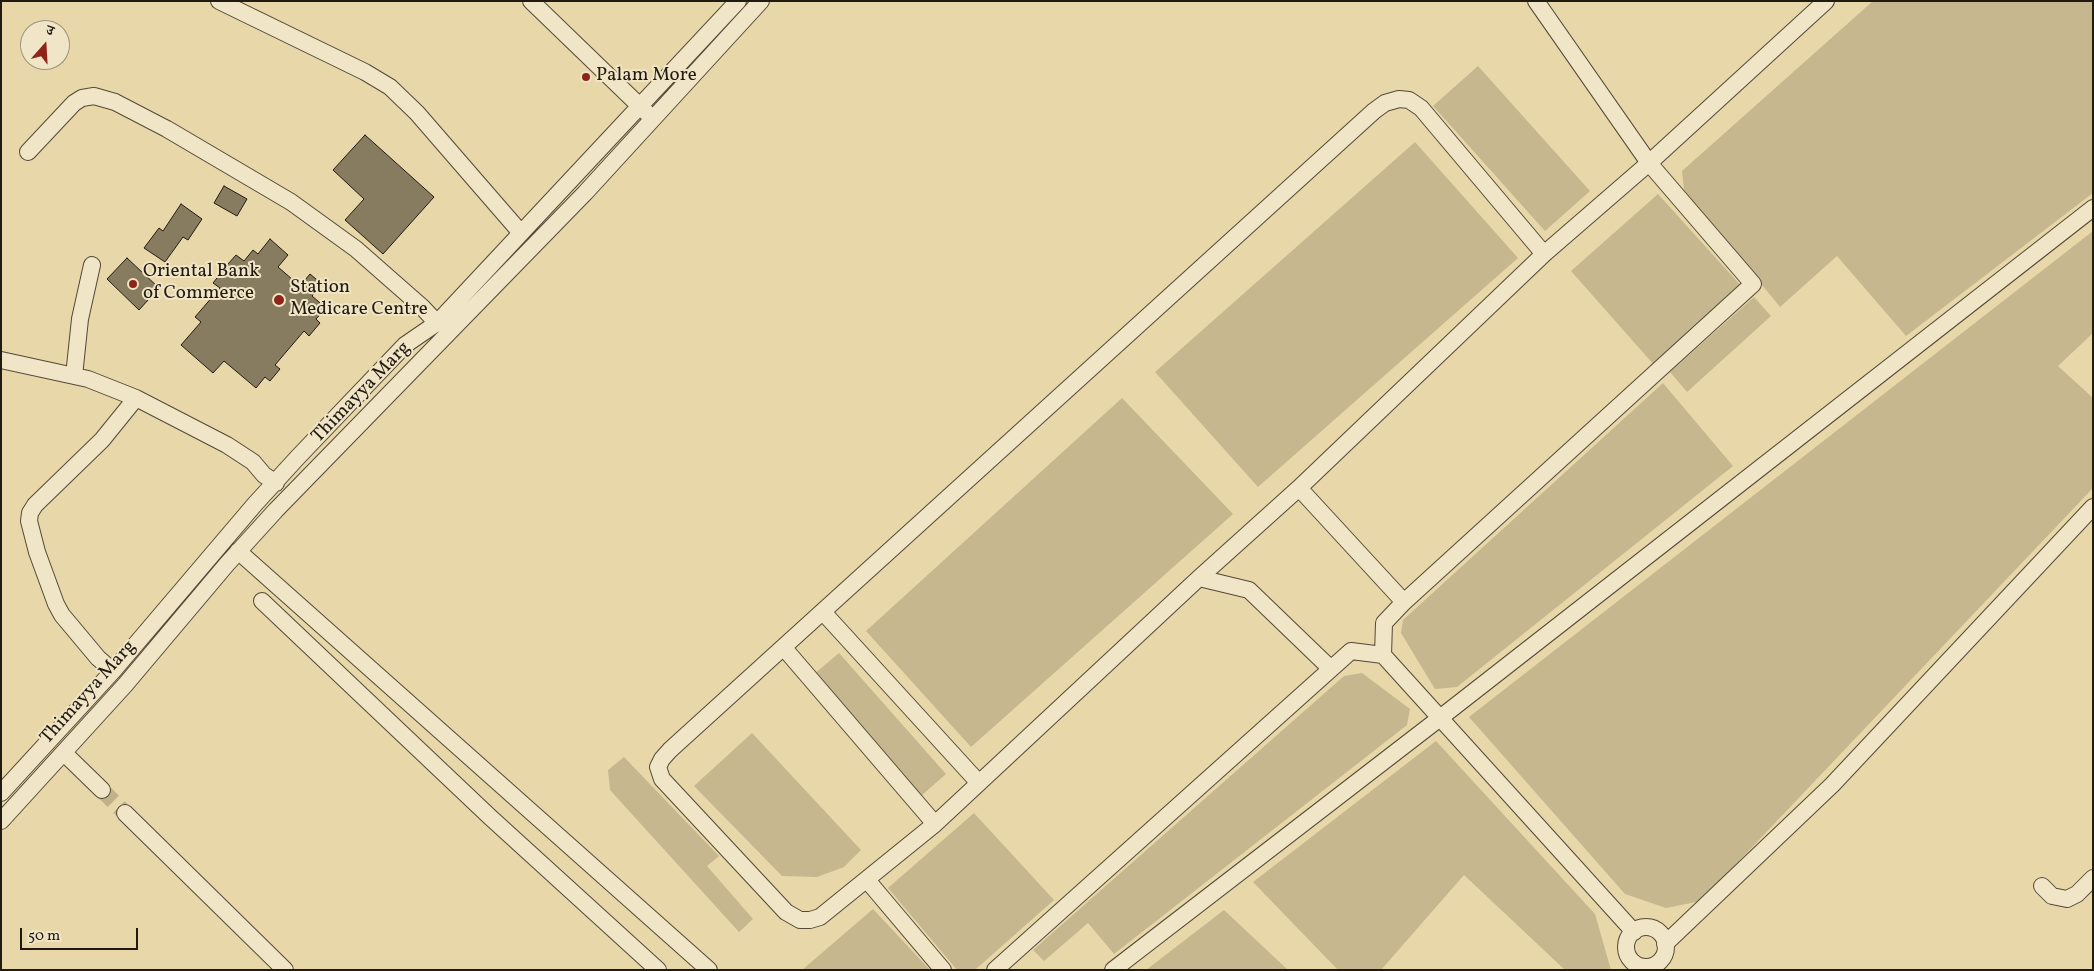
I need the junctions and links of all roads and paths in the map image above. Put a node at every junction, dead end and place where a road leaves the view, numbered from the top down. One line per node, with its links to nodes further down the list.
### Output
1 (219, 1): 14 (street)
2 (530, 1): 7 (street)
3 (738, 1): 7 (street, Thimayya Marg)
4 (761, 1): 8 (street, Thimayya Marg)
5 (1536, 1): 10 (street)
6 (1826, 1): 10 (street)
7 (640, 107): 8 (street); 11 (street, Thimayya Marg)
8 (653, 119): 12 (street, Thimayya Marg)
9 (28, 152): 17 (street)
10 (1649, 163): 15 (street); 27 (street)
11 (570, 180): 12 (street); 14 (street, Thimayya Marg)
12 (585, 193): 24 (street, Thimayya Marg)
13 (2093, 208): 33 (street)
14 (521, 232): 17 (street, Thimayya Marg)
15 (1544, 254): 22 (street); 28 (street)
16 (92, 265): 19 (street)
17 (437, 323): 21 (street, Thimayya Marg)
18 (1, 360): 19 (street)
19 (74, 376): 20 (street)
20 (136, 398): 21 (street); 32 (street)
21 (276, 483): 32 (street, Thimayya Marg)
22 (1299, 488): 25 (street); 27 (street)
23 (2093, 507): 45 (street)
24 (238, 552): 34 (street, Thimayya Marg); 49 (street)
25 (1199, 578): 31 (street); 35 (street)
26 (262, 601): 48 (street)
27 (1404, 602): 30 (street)
28 (823, 612): 29 (street); 35 (street)
29 (784, 648): 40 (street); 42 (street)
30 (1383, 655): 31 (street); 33 (street)
31 (1330, 668): 51 (street)
32 (113, 671): 37 (street, Thimayya Marg)
33 (1440, 718): 44 (street); 52 (street)
34 (64, 753): 36 (street); 39 (street, Thimayya Marg)
35 (980, 783): 40 (street)
36 (102, 790)
37 (1, 793)
38 (126, 813): 47 (street)
39 (1, 821)
40 (935, 824): 42 (street)
41 (2093, 878): 43 (street)
42 (868, 880): 50 (street)
43 (2042, 886)
44 (1634, 932): 45 (street); 46 (street)
45 (1666, 944): 46 (street)
46 (1636, 967)
47 (284, 970)
48 (658, 970)
49 (709, 970)
50 (943, 970)
51 (995, 970)
52 (1113, 970)

